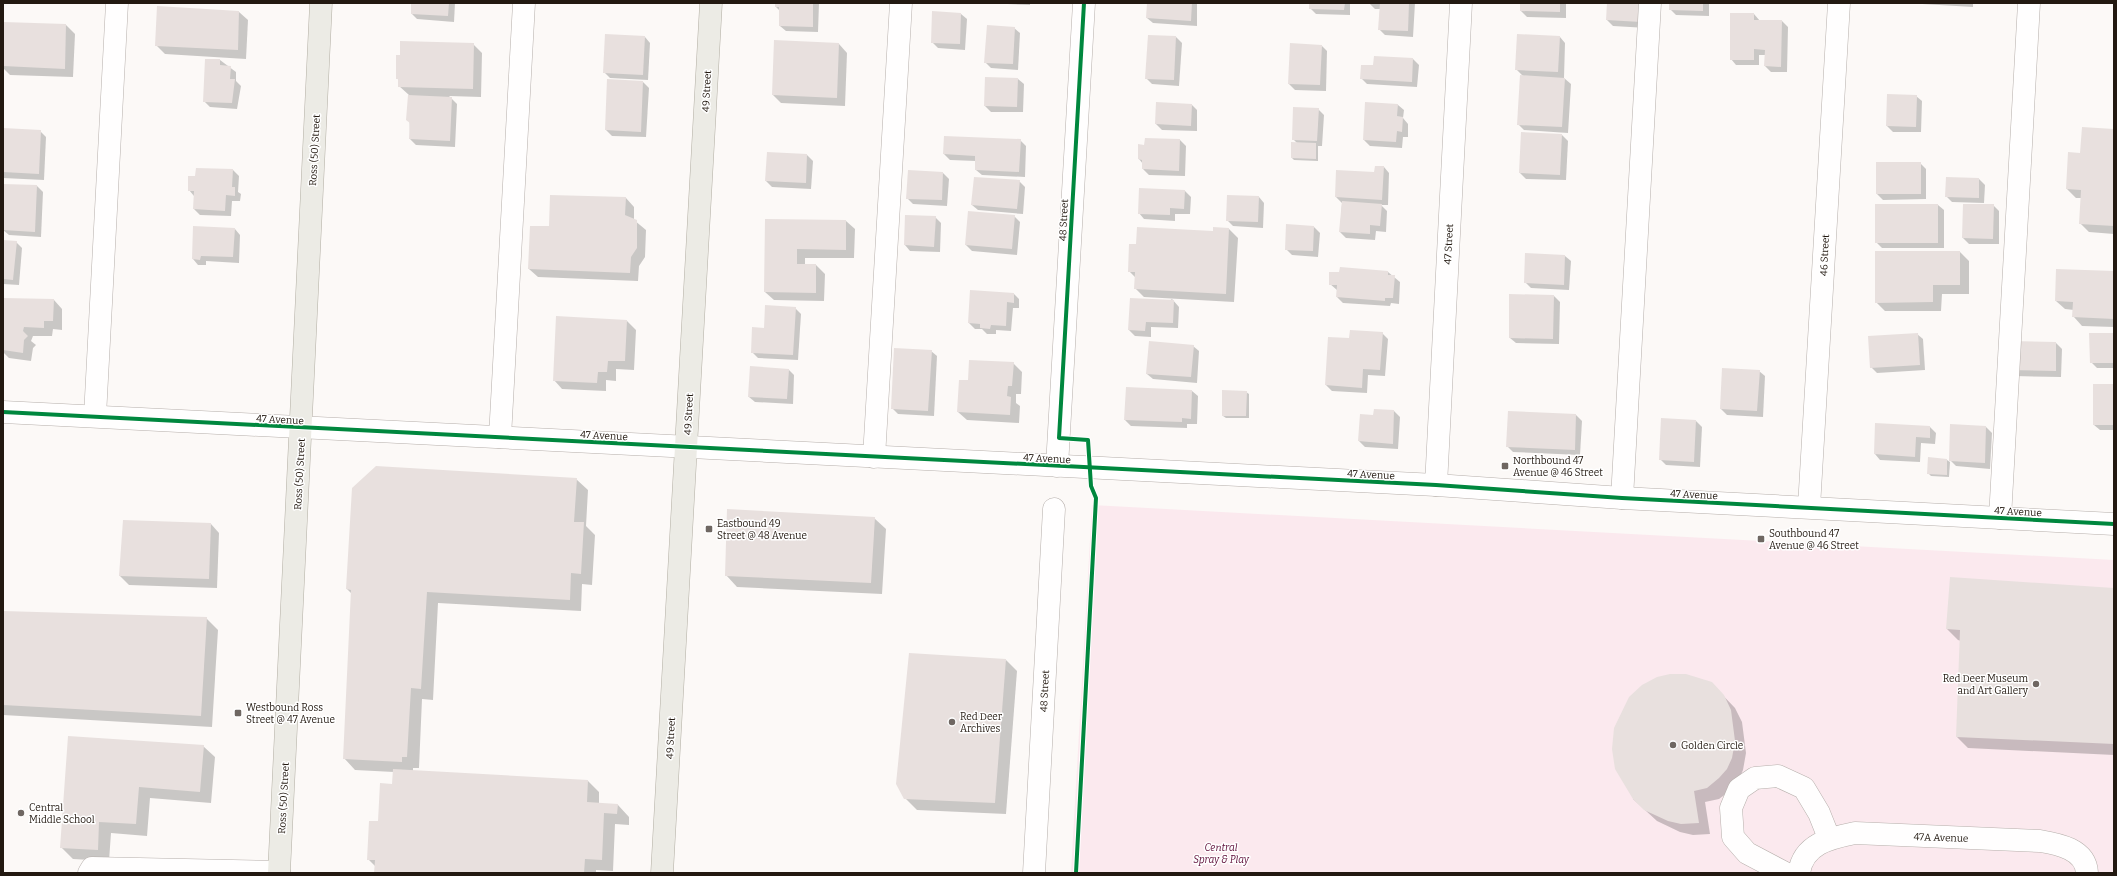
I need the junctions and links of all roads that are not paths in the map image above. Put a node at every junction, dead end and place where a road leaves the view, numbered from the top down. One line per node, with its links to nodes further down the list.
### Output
1 (117, 3): 12 (street)
2 (321, 3): 13 (main road, Ross (50) Street)
3 (524, 3): 14 (street)
4 (711, 3): 15 (main road, 49 Street)
5 (901, 3): 16 (street)
6 (1084, 3): 17 (street, 48 Street)
7 (1461, 3): 18 (street, 47 Street)
8 (1650, 3): 19 (street)
9 (1839, 3): 20 (street, 46 Street)
10 (2028, 3): 22 (street)
11 (3, 412): 12 (street, 47 Avenue)
12 (95, 416): 13 (street, 47 Avenue)
13 (301, 428): 14 (street, 47 Avenue); 25 (main road, Ross (50) Street)
14 (500, 437): 15 (street, 47 Avenue)
15 (686, 448): 16 (street, 47 Avenue); 27 (main road, 49 Street)
16 (874, 457): 17 (street, 47 Avenue)
17 (1057, 466): 18 (street, 47 Avenue)
18 (1436, 485): 19 (street, 47 Avenue)
19 (1622, 498): 20 (street, 47 Avenue)
20 (1809, 507): 22 (street, 47 Avenue)
21 (1054, 509): 28 (street, 48 Street)
22 (2000, 518): 23 (street, 47 Avenue)
23 (2114, 524)
24 (1829, 838): 29 (street); 30 (street, 47A Avenue); 31 (street, 47A Avenue)
25 (279, 872): 26 (street)
26 (89, 873)
27 (662, 873)
28 (1034, 873)
29 (1785, 873)
30 (1799, 873)
31 (2087, 873)

